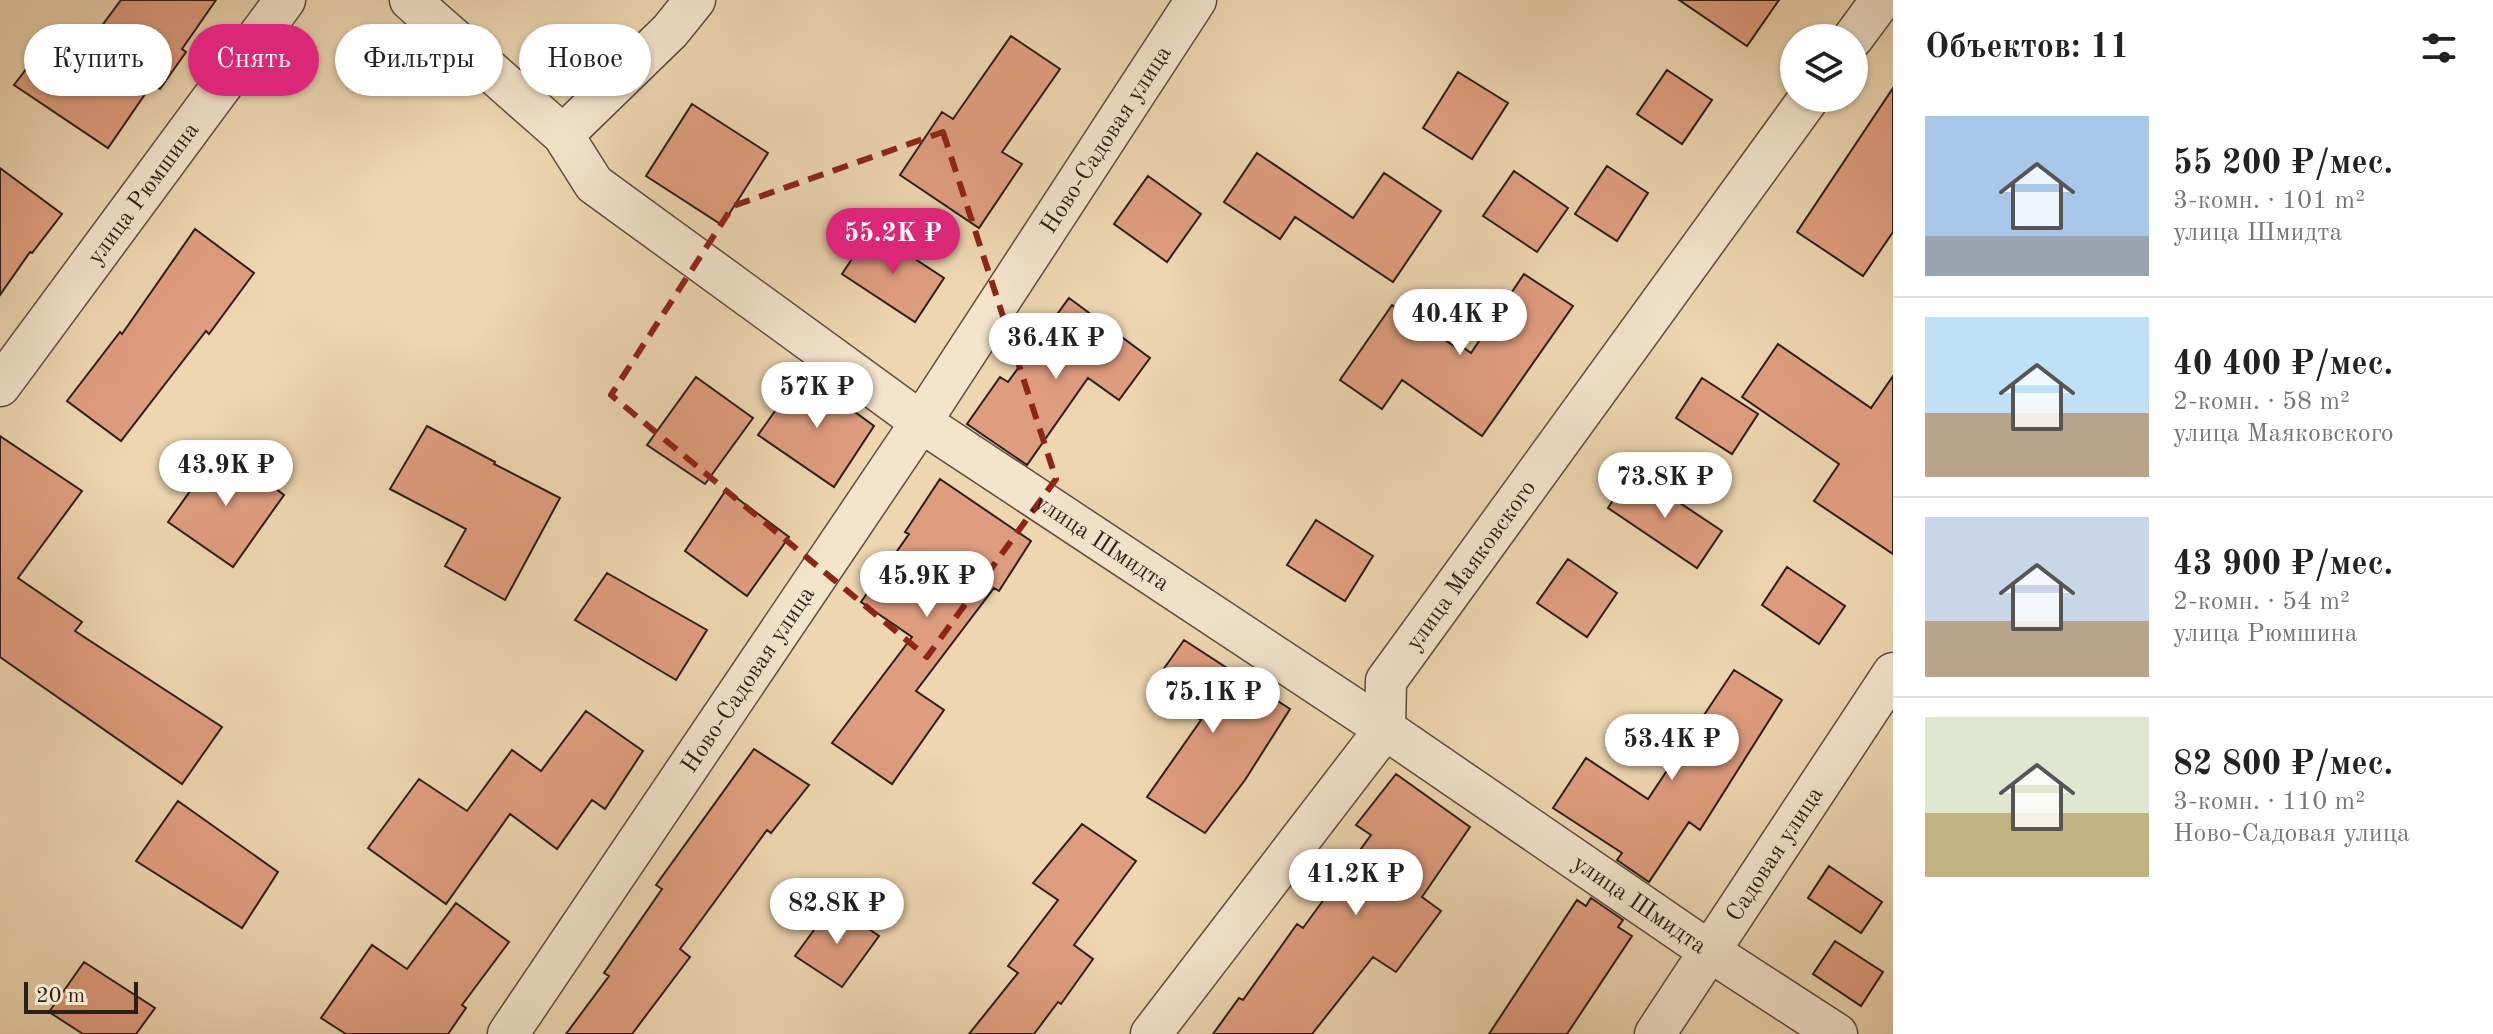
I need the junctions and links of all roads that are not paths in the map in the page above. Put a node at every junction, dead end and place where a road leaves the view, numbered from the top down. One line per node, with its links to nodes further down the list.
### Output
1 (285, 0): 9 (street, улица Рюмшина)
2 (410, 0): 8 (street, улица Шмидта)
3 (695, 0): 8 (street)
4 (1196, 0): 10 (street, Ново-Садовая улица)
5 (1881, 0): 6 (street)
6 (1863, 24)
7 (1799, 112): 12 (street, улица Маяковского)
8 (563, 135): 10 (street, улица Шмидта)
9 (0, 386)
10 (921, 422): 12 (street, улица Шмидта); 14 (street, Ново-Садовая улица)
11 (1893, 673): 13 (street, Садовая улица)
12 (1385, 729): 13 (street, улица Шмидта); 15 (street)
13 (1709, 951): 16 (street, Садовая улица); 17 (street, улица Шмидта)
14 (508, 1034)
15 (1151, 1034)
16 (1655, 1034)
17 (1837, 1034)

